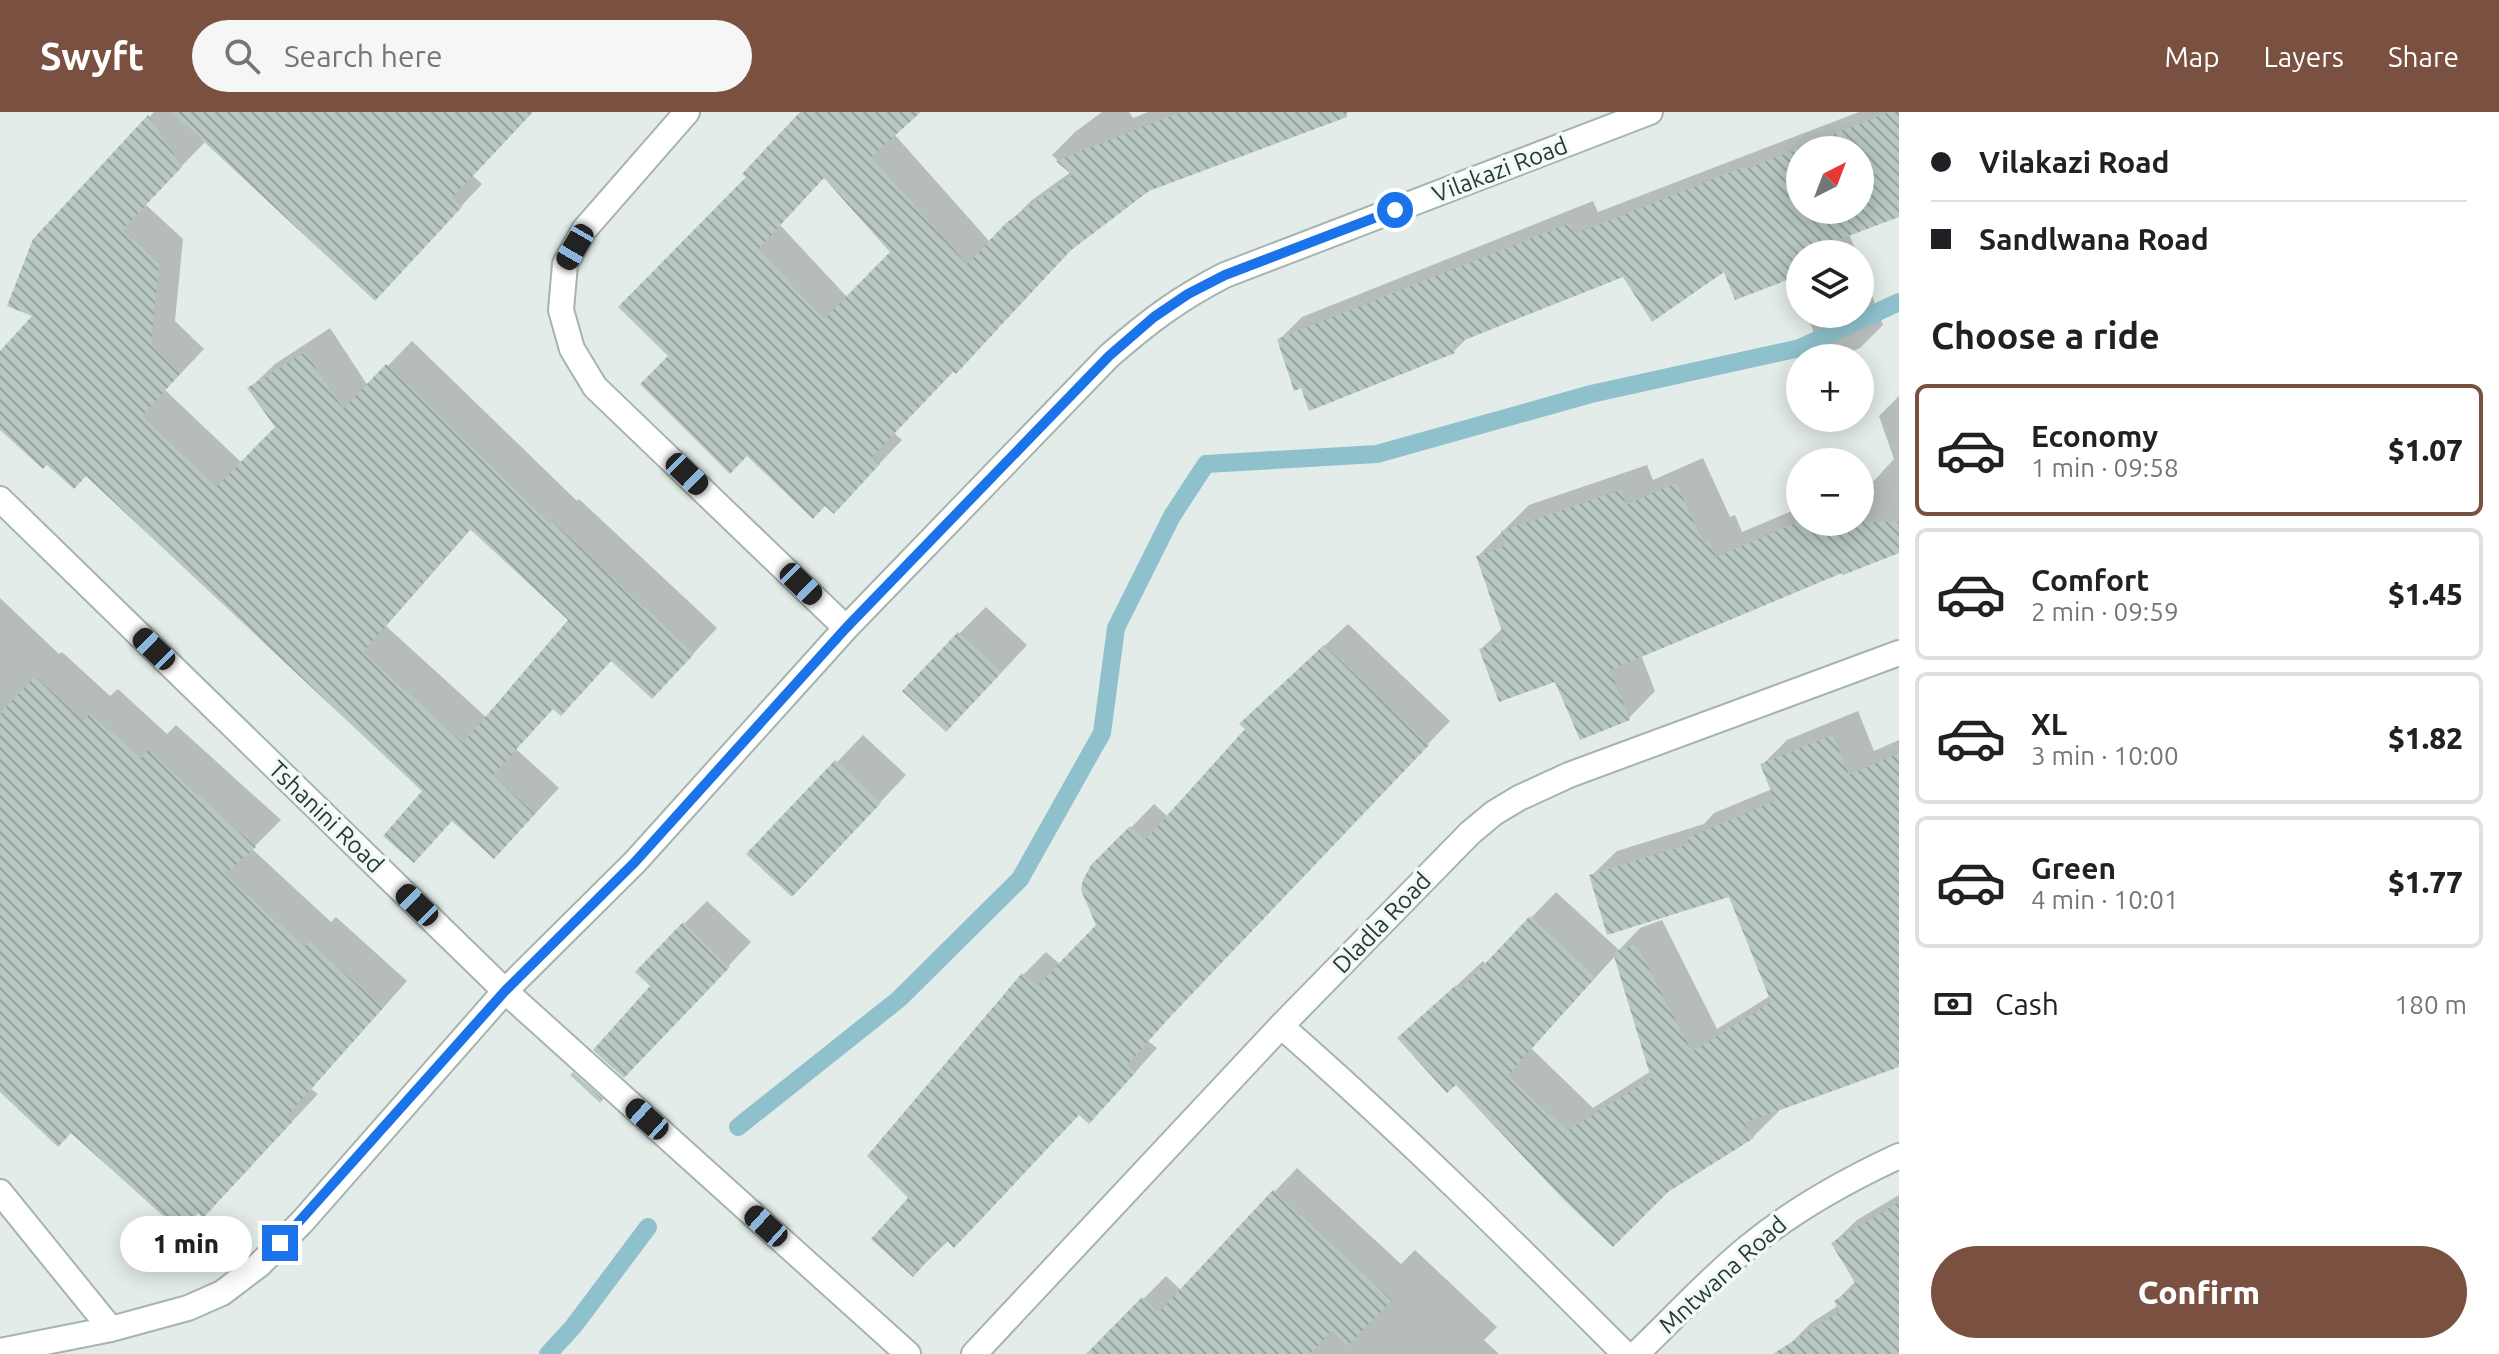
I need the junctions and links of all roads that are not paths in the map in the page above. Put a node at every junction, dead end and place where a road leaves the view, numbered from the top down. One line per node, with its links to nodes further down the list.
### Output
1 (687, 112): 4 (street)
2 (1650, 112): 4 (street, Vilakazi Road)
3 (0, 499): 6 (street, Tshanini Road)
4 (846, 628): 6 (street, Vilakazi Road)
5 (1899, 653): 7 (street, Dladla Road)
6 (505, 991): 10 (street, Vilakazi Road); 12 (street, Tshanini Road)
7 (1281, 1026): 13 (street, Dladla Road); 14 (street)
8 (1899, 1156): 15 (street, Mntwana Road)
9 (0, 1192): 10 (street)
10 (111, 1329): 11 (street, Vilakazi Road)
11 (0, 1351)
12 (908, 1354)
13 (974, 1354)
14 (1625, 1354)
15 (1636, 1354)

